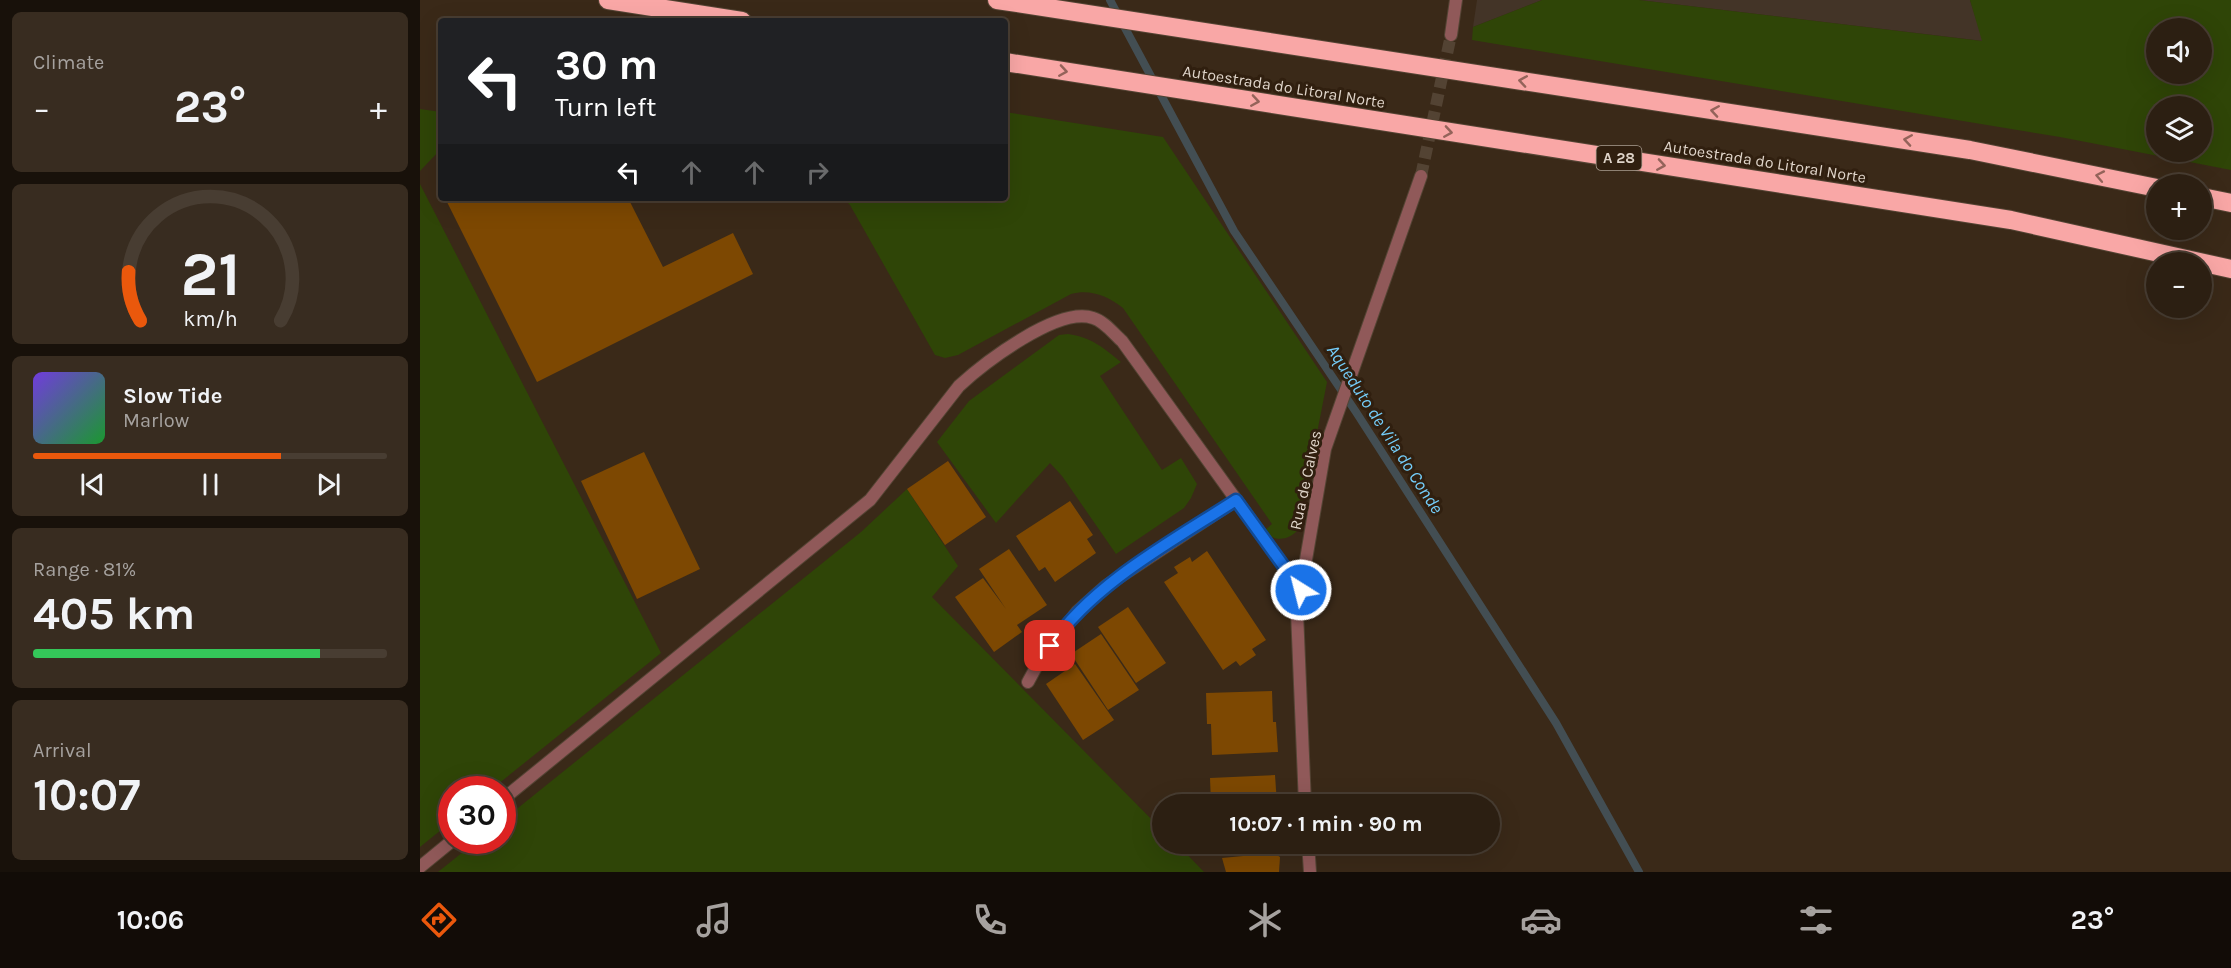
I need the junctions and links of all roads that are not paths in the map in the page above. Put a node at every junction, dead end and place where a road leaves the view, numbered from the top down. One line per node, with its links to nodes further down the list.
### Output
1 (608, 0): 4 (highway)
2 (997, 0): 8 (highway, one-way to 2)
3 (1456, 0): 5 (street)
4 (723, 18)
5 (1451, 36)
6 (1008, 62): 11 (highway, Autoestrada do Litoral Norte / A 28, one-way to 11)
7 (1421, 176): 13 (street, Rua de Calves)
8 (2146, 186)
9 (2212, 199): 10 (highway)
10 (2231, 203)
11 (2231, 269)
12 (1236, 500): 13 (street); 14 (street); 15 (street)
13 (1301, 590): 16 (street, Rua de Calves)
14 (1028, 682)
15 (516, 789)
16 (1305, 794)
17 (438, 852): 19 (street)
18 (1309, 854): 20 (street)
19 (420, 867)
20 (1310, 872)

